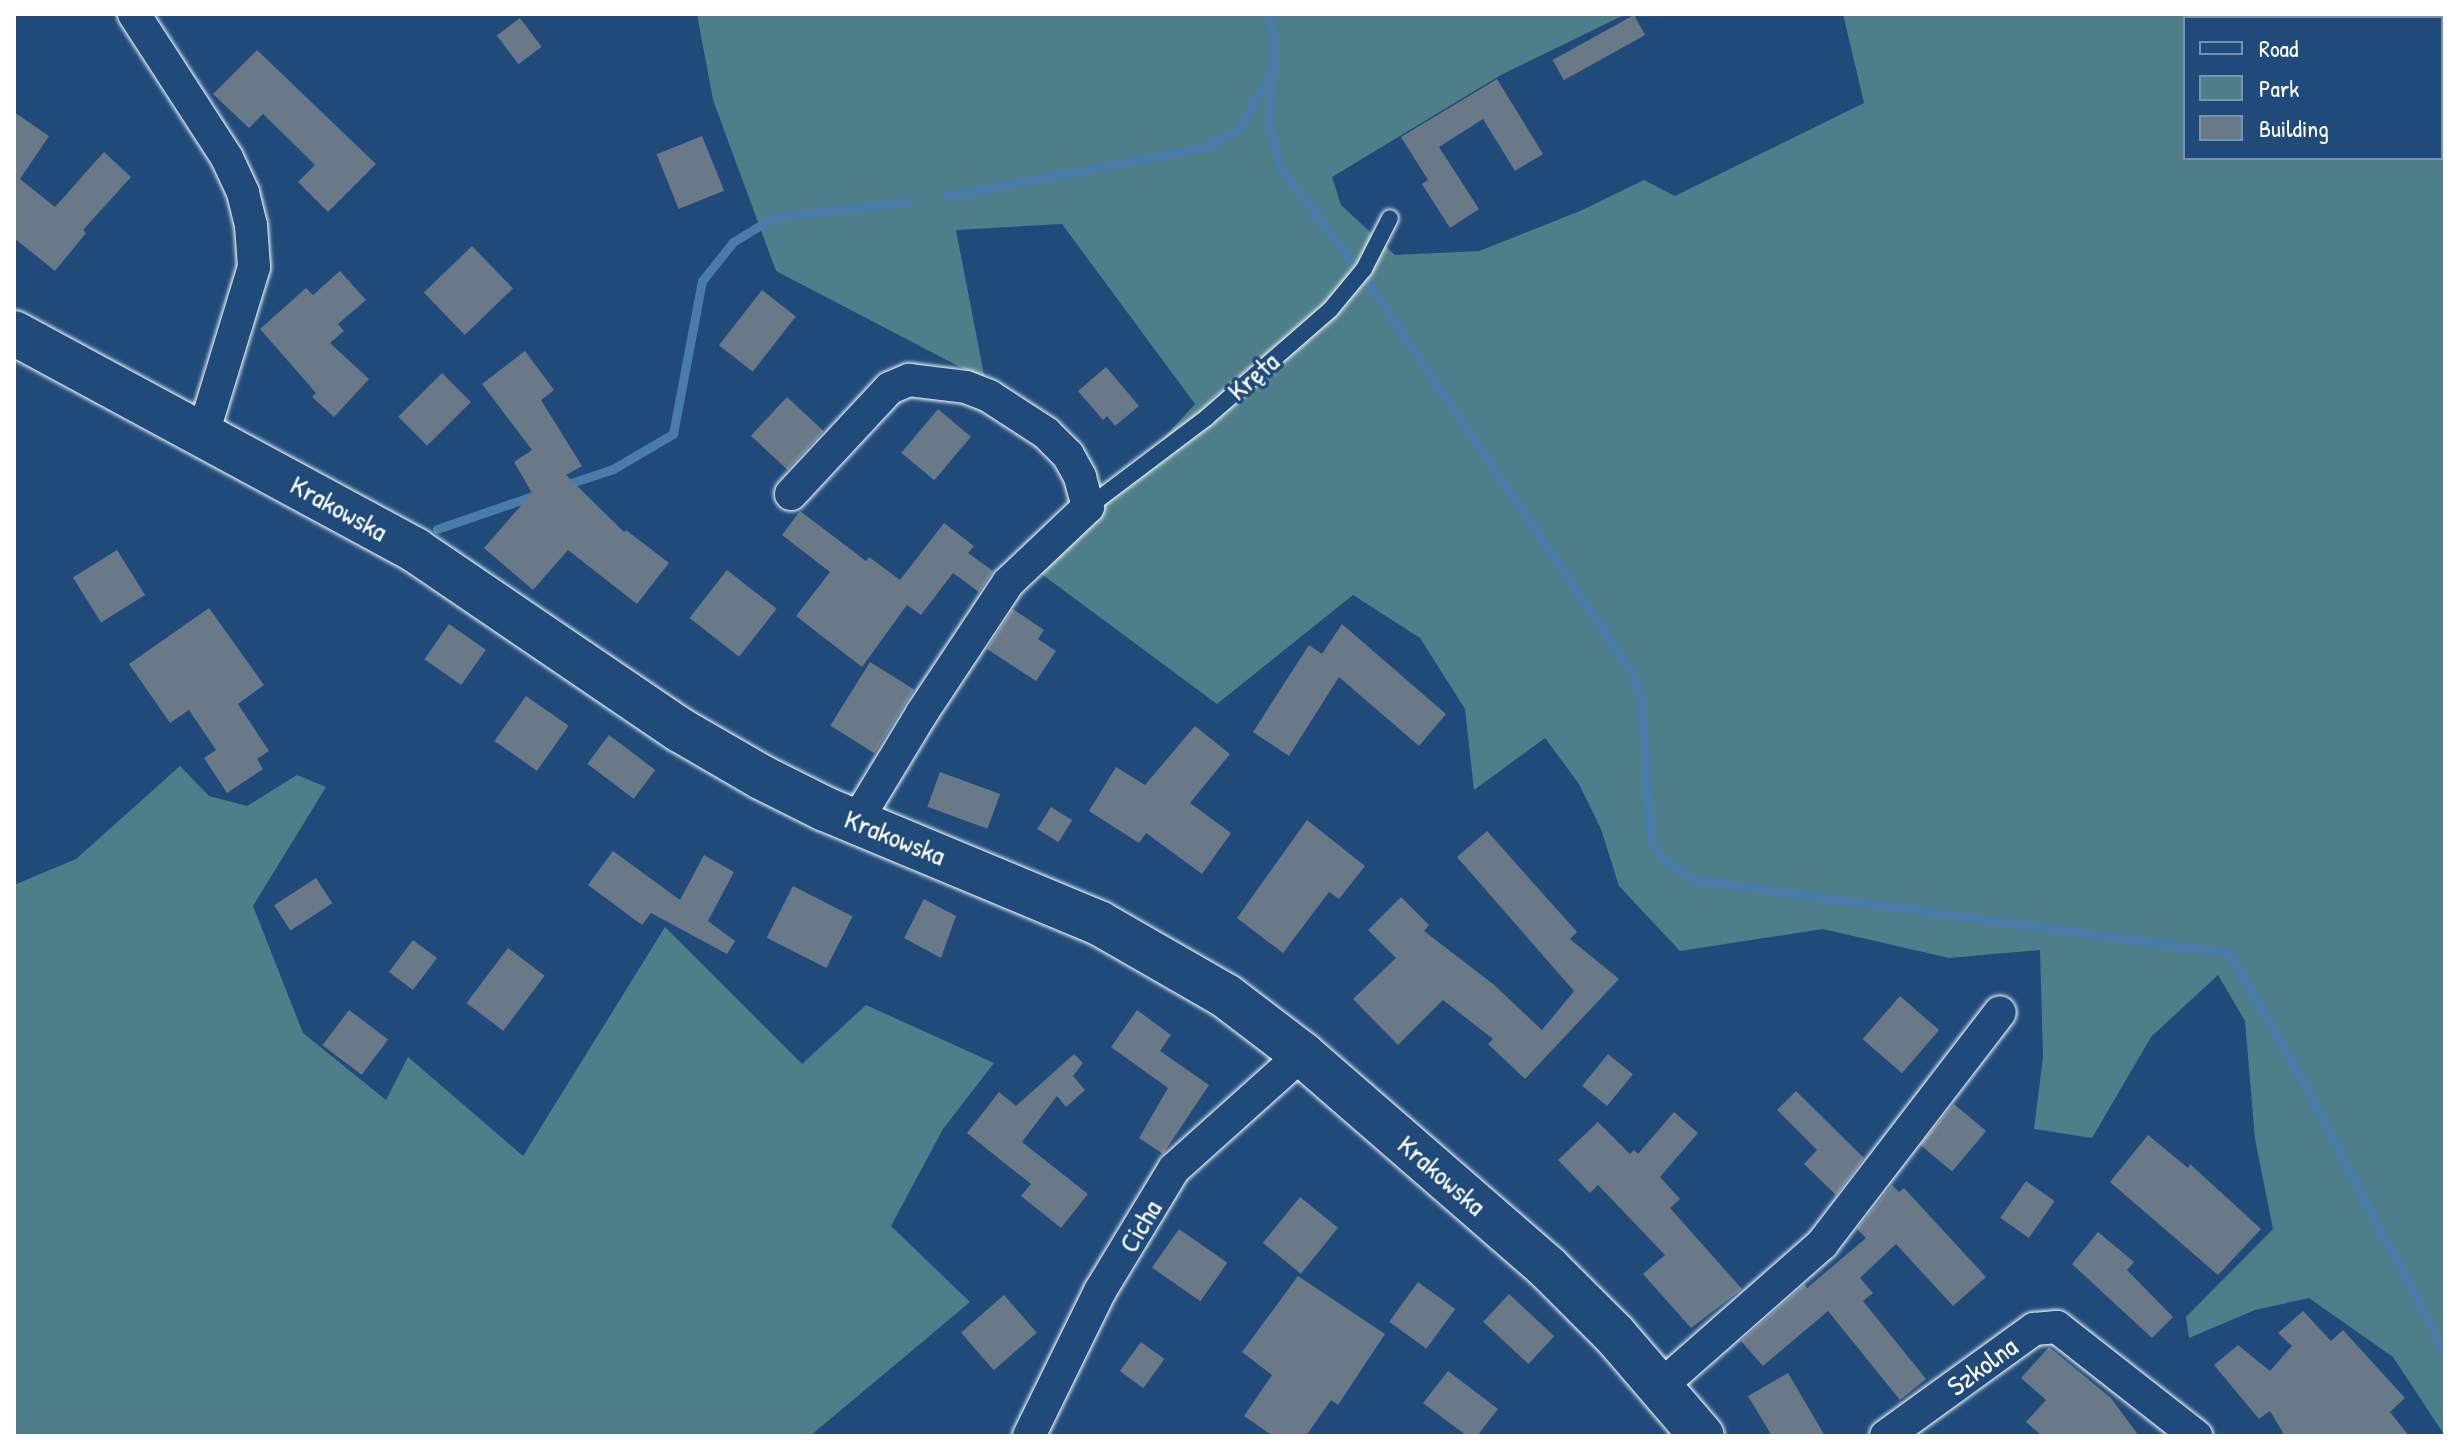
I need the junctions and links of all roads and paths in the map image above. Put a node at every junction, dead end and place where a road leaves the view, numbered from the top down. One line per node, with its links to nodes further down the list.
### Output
1 (134, 14): 4 (street)
2 (1390, 218): 6 (lane, Kręta)
3 (14, 333): 4 (street, Krakowska)
4 (203, 434): 7 (street, Krakowska)
5 (791, 494): 6 (street)
6 (1088, 507): 7 (street, Kręta)
7 (856, 822): 9 (street, Krakowska)
8 (2000, 1012): 10 (street)
9 (1302, 1054): 10 (street, Krakowska); 11 (street, Cicha)
10 (1661, 1386): 12 (street, Krakowska)
11 (1037, 1432)
12 (1702, 1436)
13 (1886, 1436): 14 (street, Szkolna)
14 (2196, 1436)

